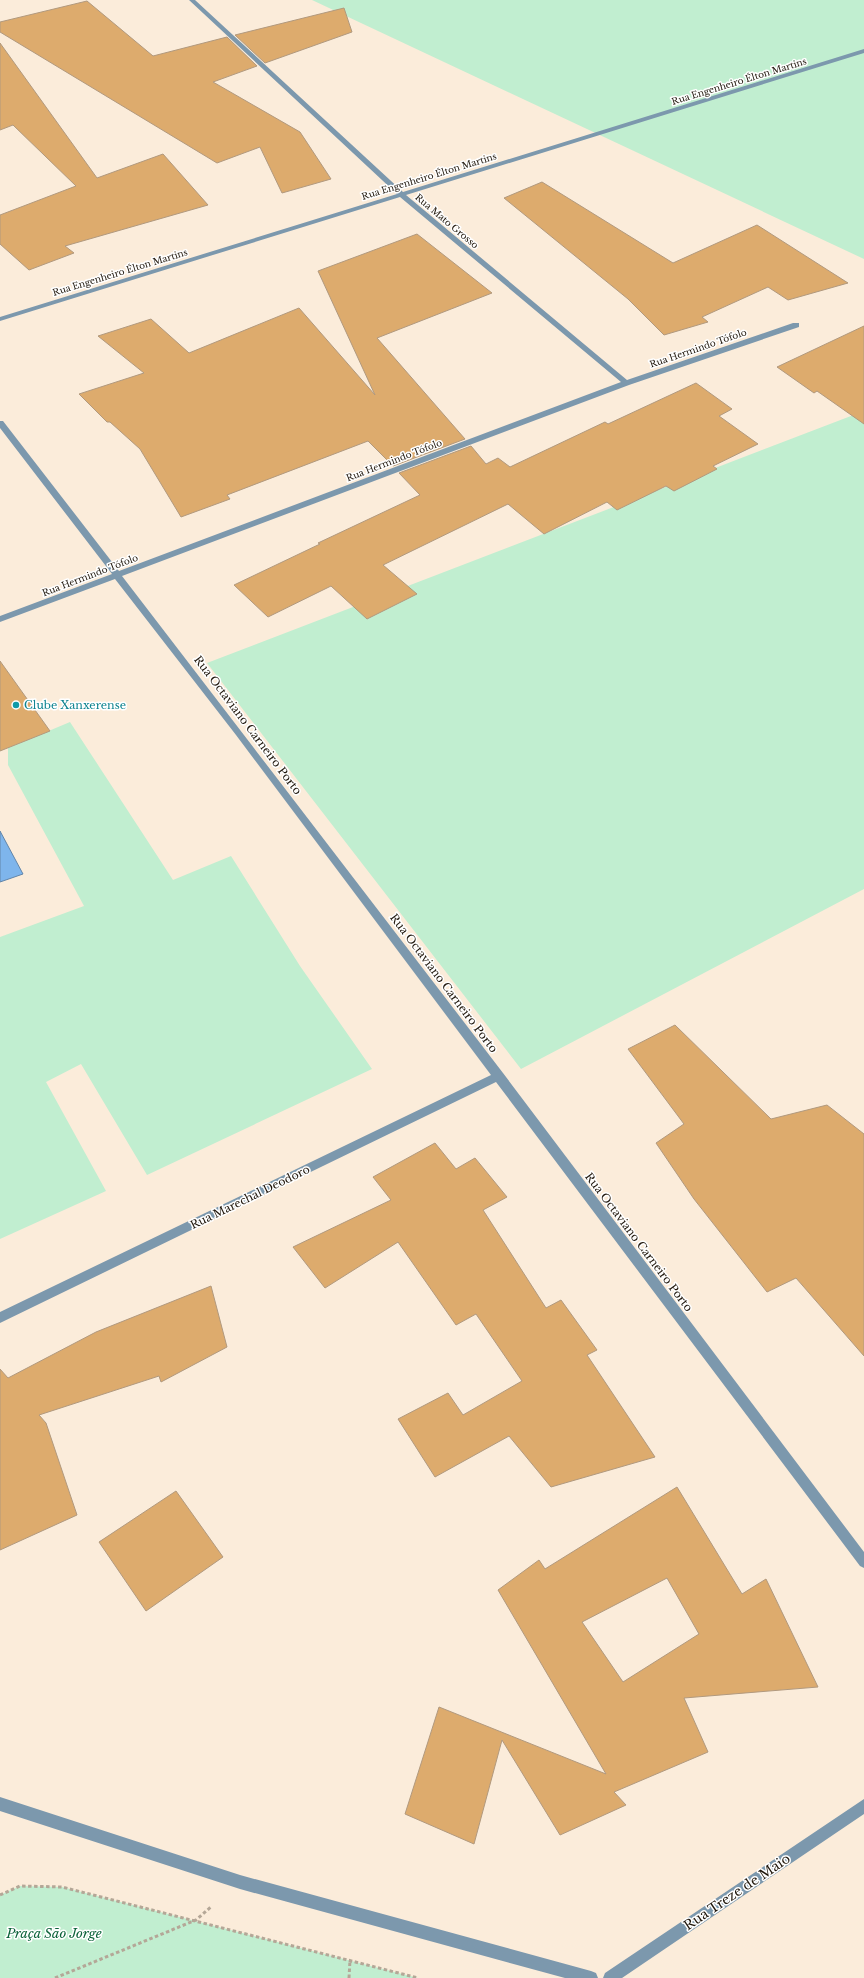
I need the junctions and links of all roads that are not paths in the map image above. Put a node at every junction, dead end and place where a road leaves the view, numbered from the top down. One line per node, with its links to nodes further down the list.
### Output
1 (192, 0): 3 (street, Rua Mato Grosso)
2 (864, 51): 3 (street, Rua Engenheiro Élton Martins)
3 (401, 194): 4 (street, Rua Engenheiro Élton Martins); 6 (street, Rua Mato Grosso)
4 (0, 319)
5 (796, 325): 6 (street, Rua Hermindo Tófolo)
6 (626, 383): 8 (street, Rua Hermindo Tófolo)
7 (0, 423): 8 (street, Rua Octaviano Carneiro Porto)
8 (118, 575): 9 (street, Rua Hermindo Tófolo); 10 (street, Rua Octaviano Carneiro Porto)
9 (0, 619)
10 (499, 1076): 11 (street, Rua Marechal Deodoro); 12 (street, Rua Octaviano Carneiro Porto)
11 (0, 1318)
12 (864, 1562)
13 (0, 1804): 15 (street)
14 (864, 1806): 16 (street, Rua Treze de Maio)
15 (591, 1978)
16 (610, 1978)

